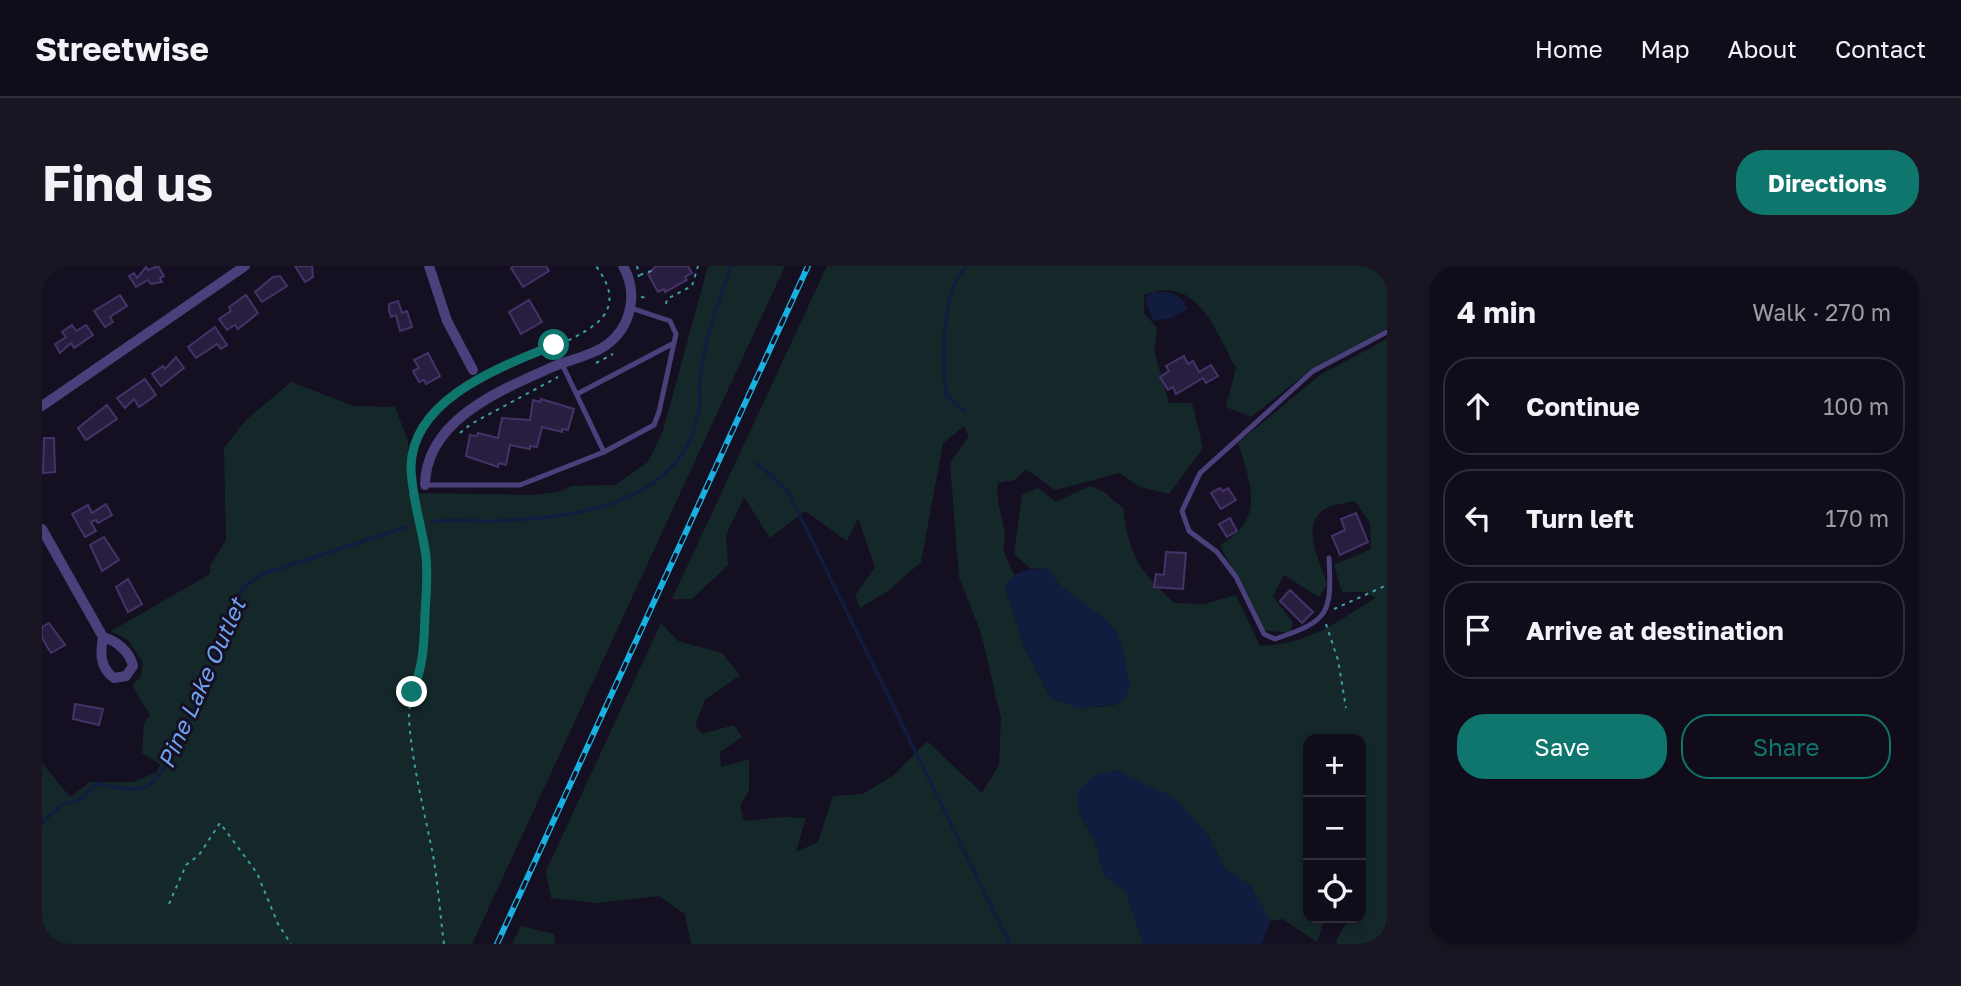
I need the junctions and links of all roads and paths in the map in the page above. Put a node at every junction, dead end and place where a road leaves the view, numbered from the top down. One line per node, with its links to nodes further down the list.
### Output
1 (244, 266): 20 (street)
2 (429, 266): 18 (street)
3 (596, 266): 32 (path)
4 (623, 266): 12 (street)
5 (636, 266): 8 (path)
6 (651, 266): 8 (path)
7 (698, 266): 11 (path)
8 (639, 275): 9 (path)
9 (639, 285)
10 (648, 298): 12 (path)
11 (666, 304)
12 (635, 310): 14 (lane); 17 (street)
13 (1387, 332): 27 (lane)
14 (674, 343): 19 (lane); 22 (lane)
15 (618, 349): 16 (path)
16 (592, 364)
17 (564, 369): 19 (lane); 21 (path); 23 (street)
18 (473, 370)
19 (577, 394): 22 (lane)
20 (42, 406)
21 (454, 438)
22 (604, 452): 23 (lane)
23 (425, 485)
24 (42, 529): 28 (street)
25 (1329, 558): 27 (lane)
26 (1387, 585): 27 (path)
27 (1326, 613): 29 (path)
28 (103, 637)
29 (1346, 708)
30 (169, 904): 31 (path)
31 (290, 944)
32 (444, 944)

